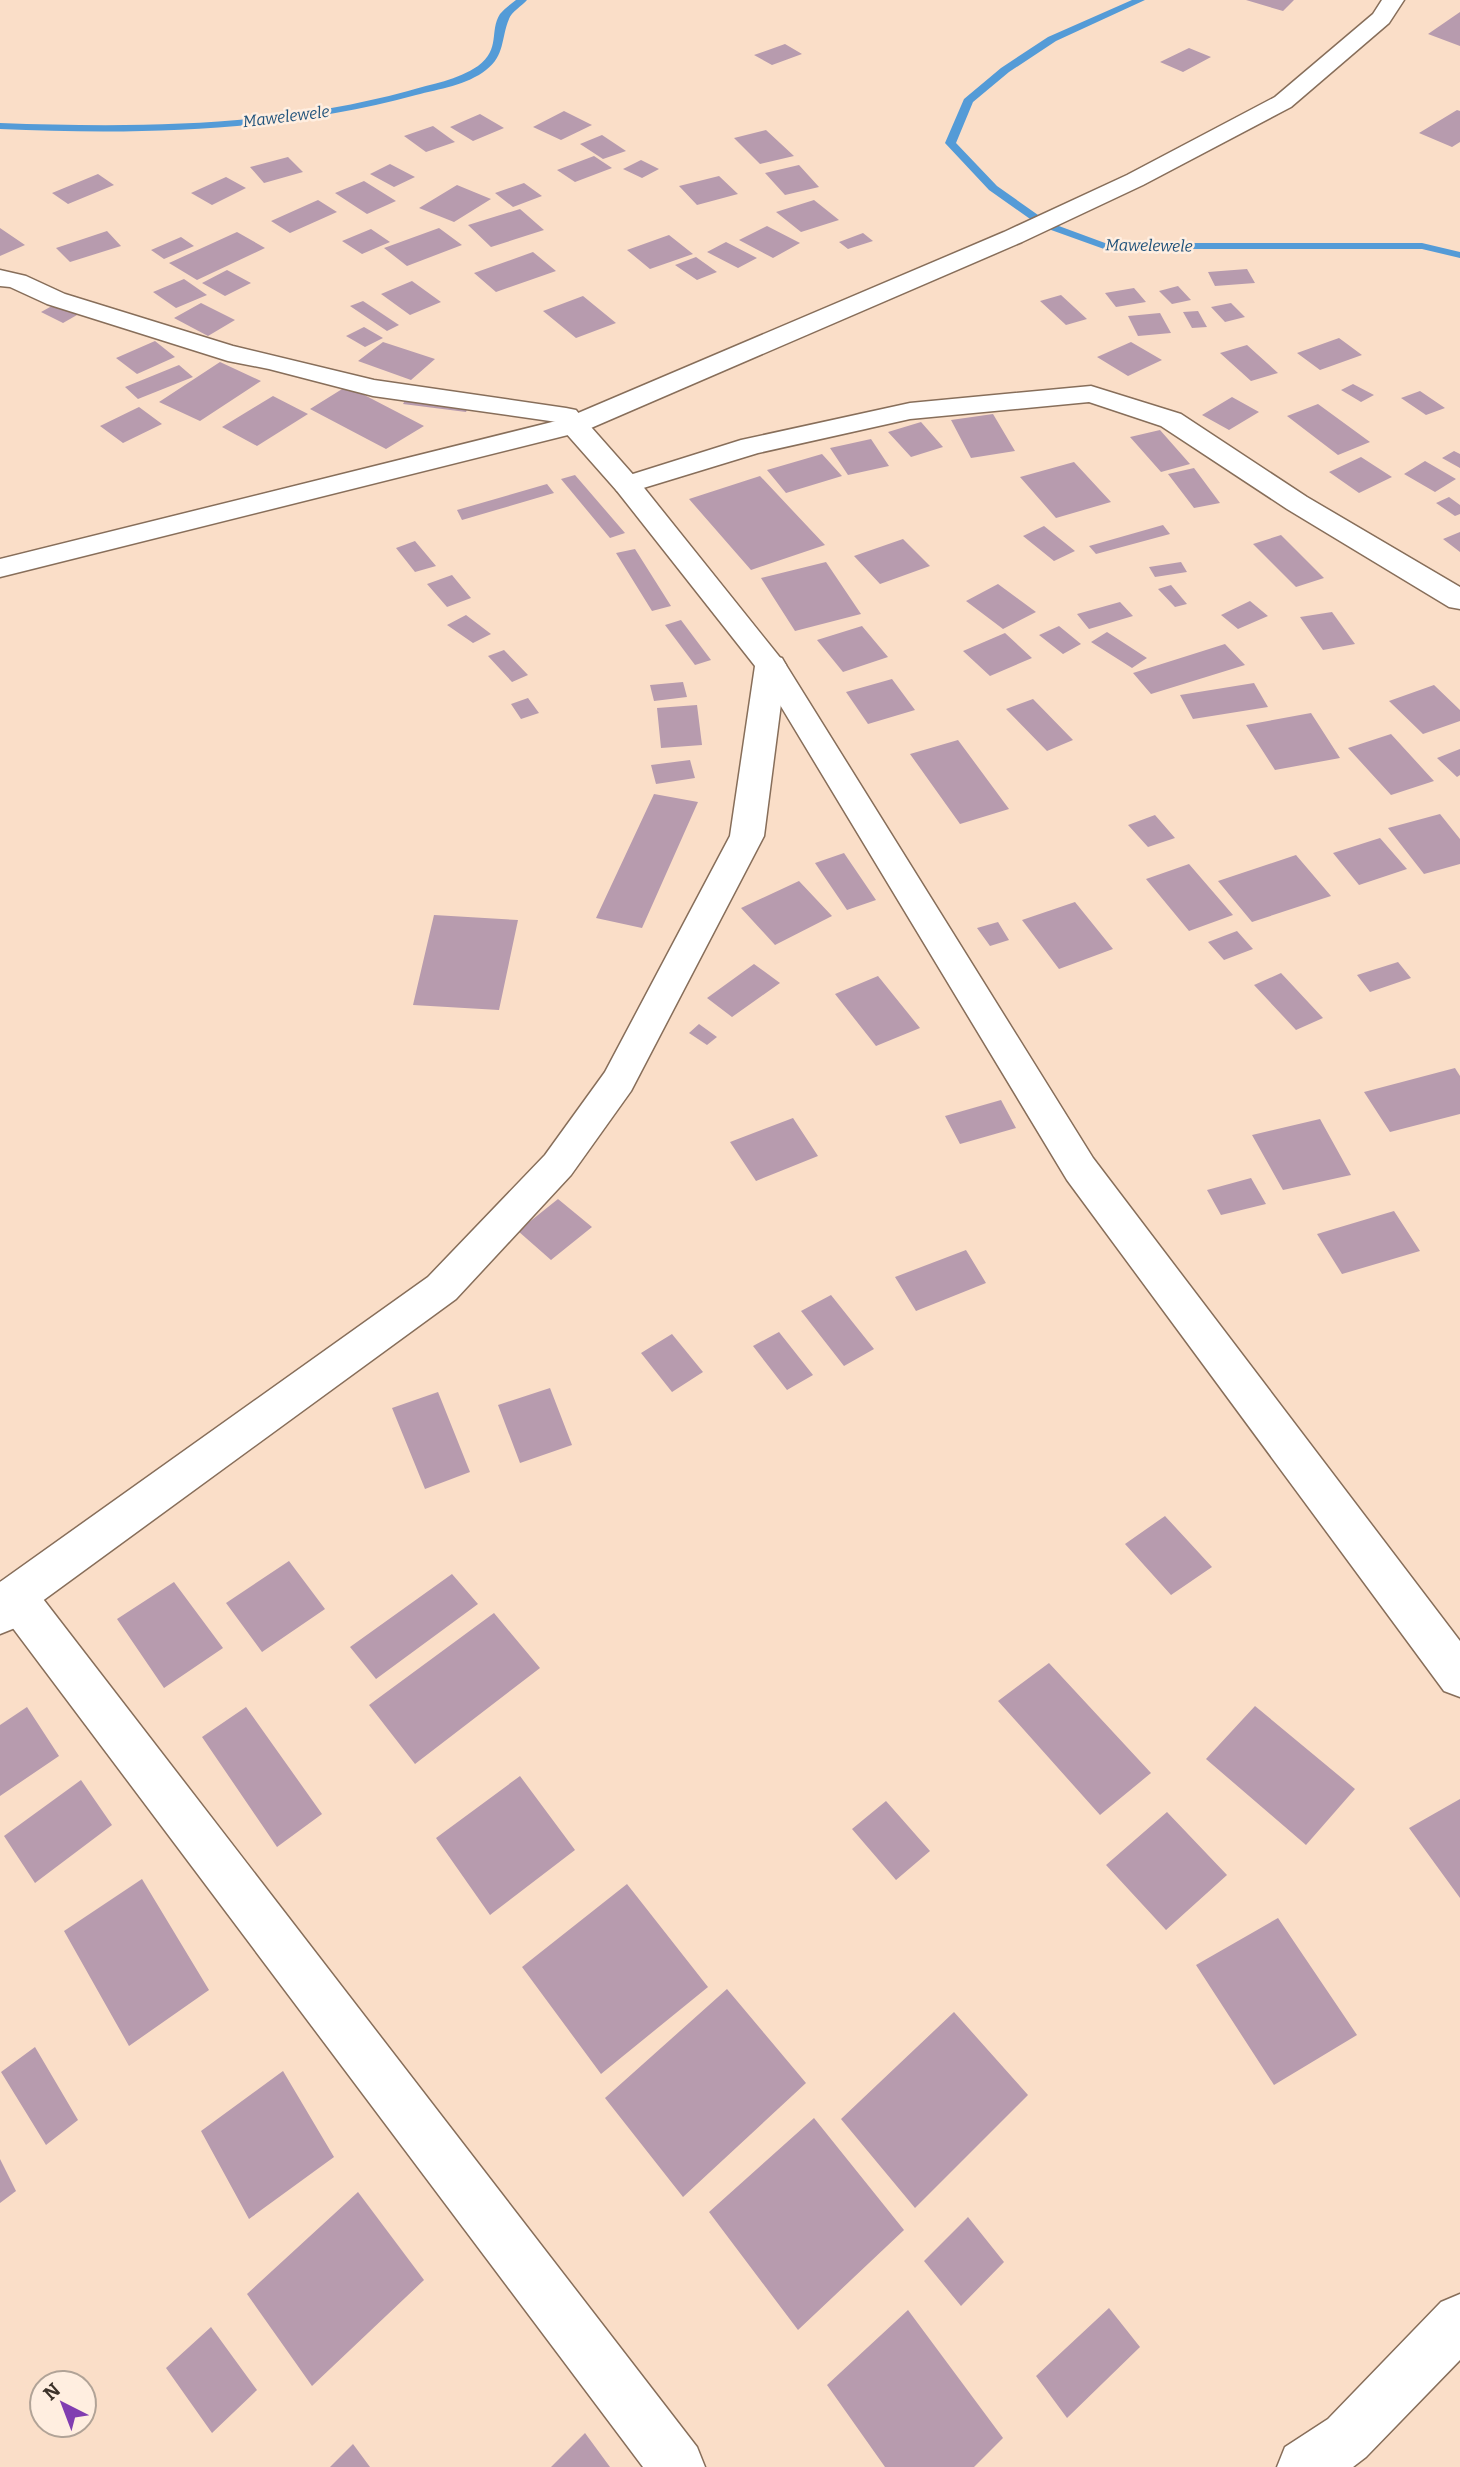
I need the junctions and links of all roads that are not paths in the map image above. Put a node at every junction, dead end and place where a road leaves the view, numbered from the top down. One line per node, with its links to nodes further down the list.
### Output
1 (1393, 0): 3 (street)
2 (0, 278): 3 (street)
3 (574, 425): 4 (street); 5 (street)
4 (627, 485): 6 (street); 7 (street)
5 (0, 568)
6 (1460, 600)
7 (771, 665): 8 (street); 9 (street)
8 (8, 1605): 11 (street)
9 (1460, 1676)
10 (1460, 2320): 12 (street)
11 (677, 2467)
12 (1305, 2467)

